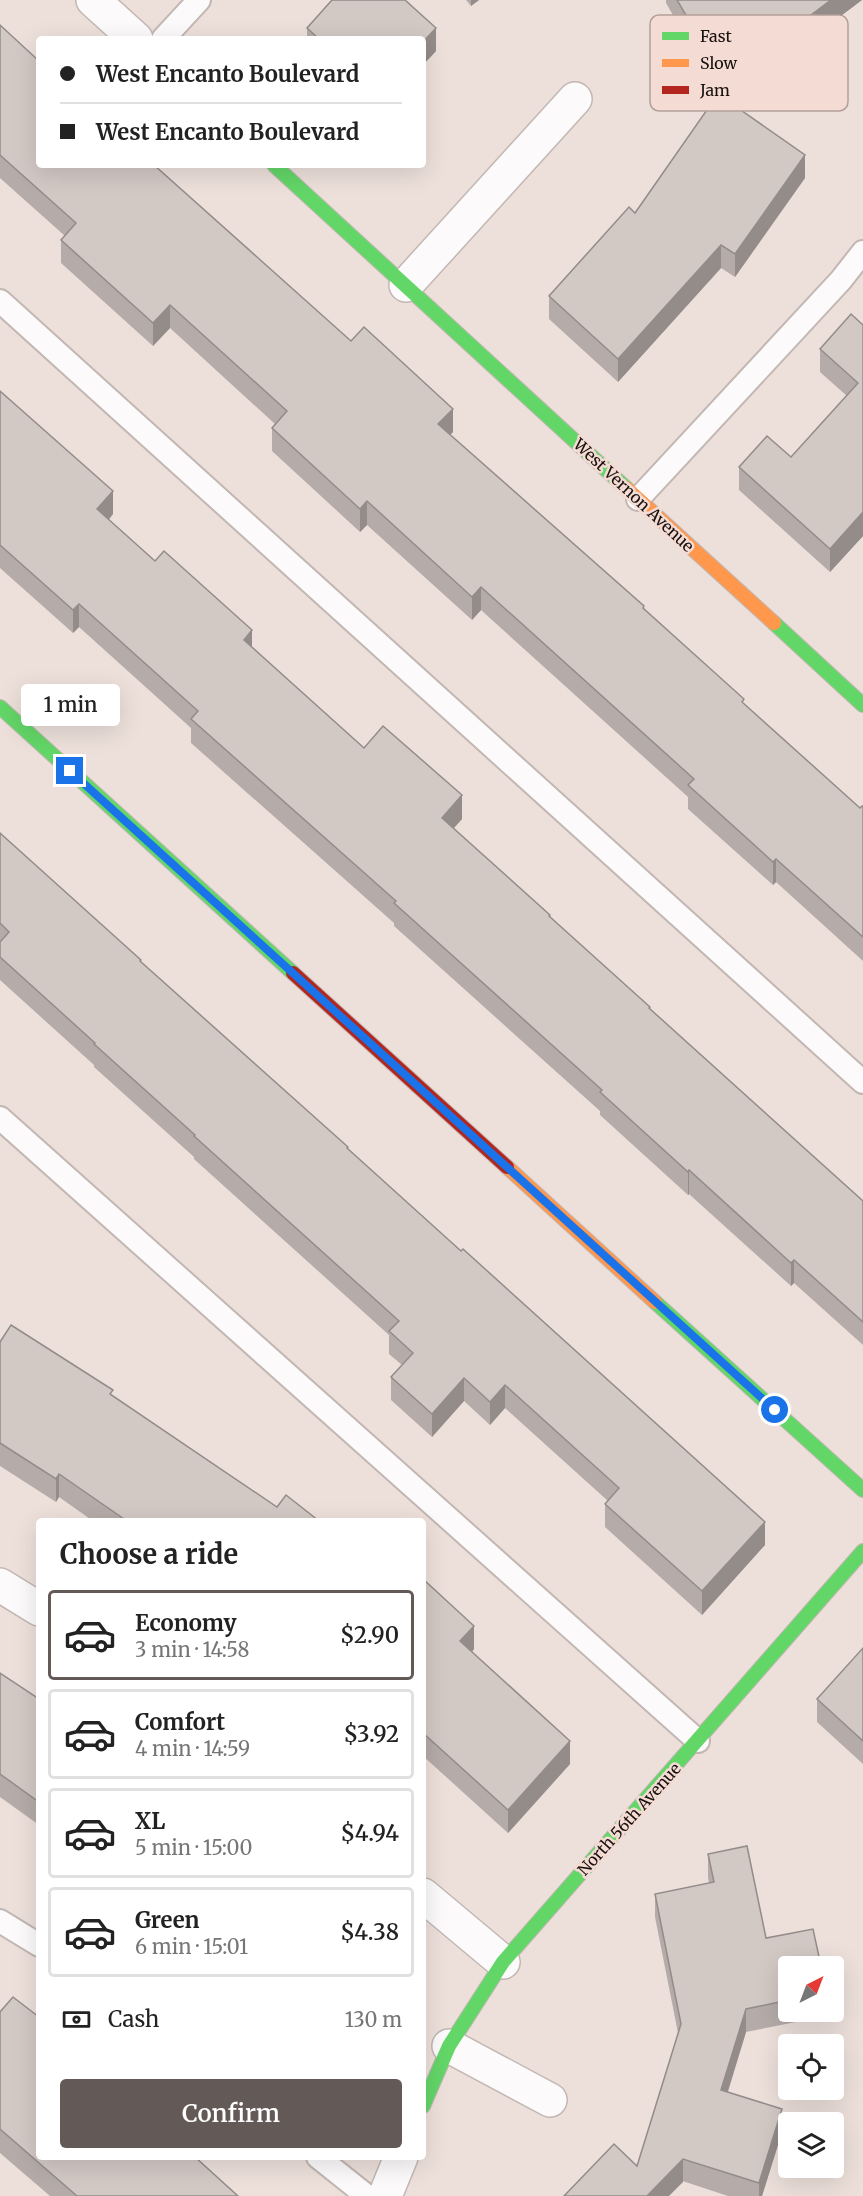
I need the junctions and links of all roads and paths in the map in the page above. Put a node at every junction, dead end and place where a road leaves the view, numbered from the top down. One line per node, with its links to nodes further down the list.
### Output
1 (93, 0): 3 (street)
2 (199, 0): 4 (lane)
3 (133, 36)
4 (166, 36)
5 (575, 99): 8 (street)
6 (277, 168): 8 (street, West Vernon Avenue)
7 (863, 252): 10 (lane)
8 (406, 285): 10 (street, West Vernon Avenue)
9 (0, 301): 13 (lane)
10 (638, 499): 11 (street, West Vernon Avenue)
11 (859, 694)
12 (0, 707): 15 (street)
13 (863, 1082)
14 (0, 1118): 19 (lane)
15 (863, 1490)
16 (863, 1551): 19 (street, North 56th Avenue)
17 (0, 1585): 18 (street)
18 (36, 1607)
19 (698, 1740): 23 (street, North 56th Avenue)
20 (426, 1898): 23 (street)
21 (0, 1921): 22 (lane)
22 (36, 1943)
23 (503, 1962): 24 (street, North 56th Avenue)
24 (449, 2046): 25 (street, North 56th Avenue); 26 (street)
25 (426, 2099)
26 (550, 2100)
27 (322, 2160): 29 (lane)
28 (400, 2160): 30 (street)
29 (367, 2196)
30 (385, 2196)

